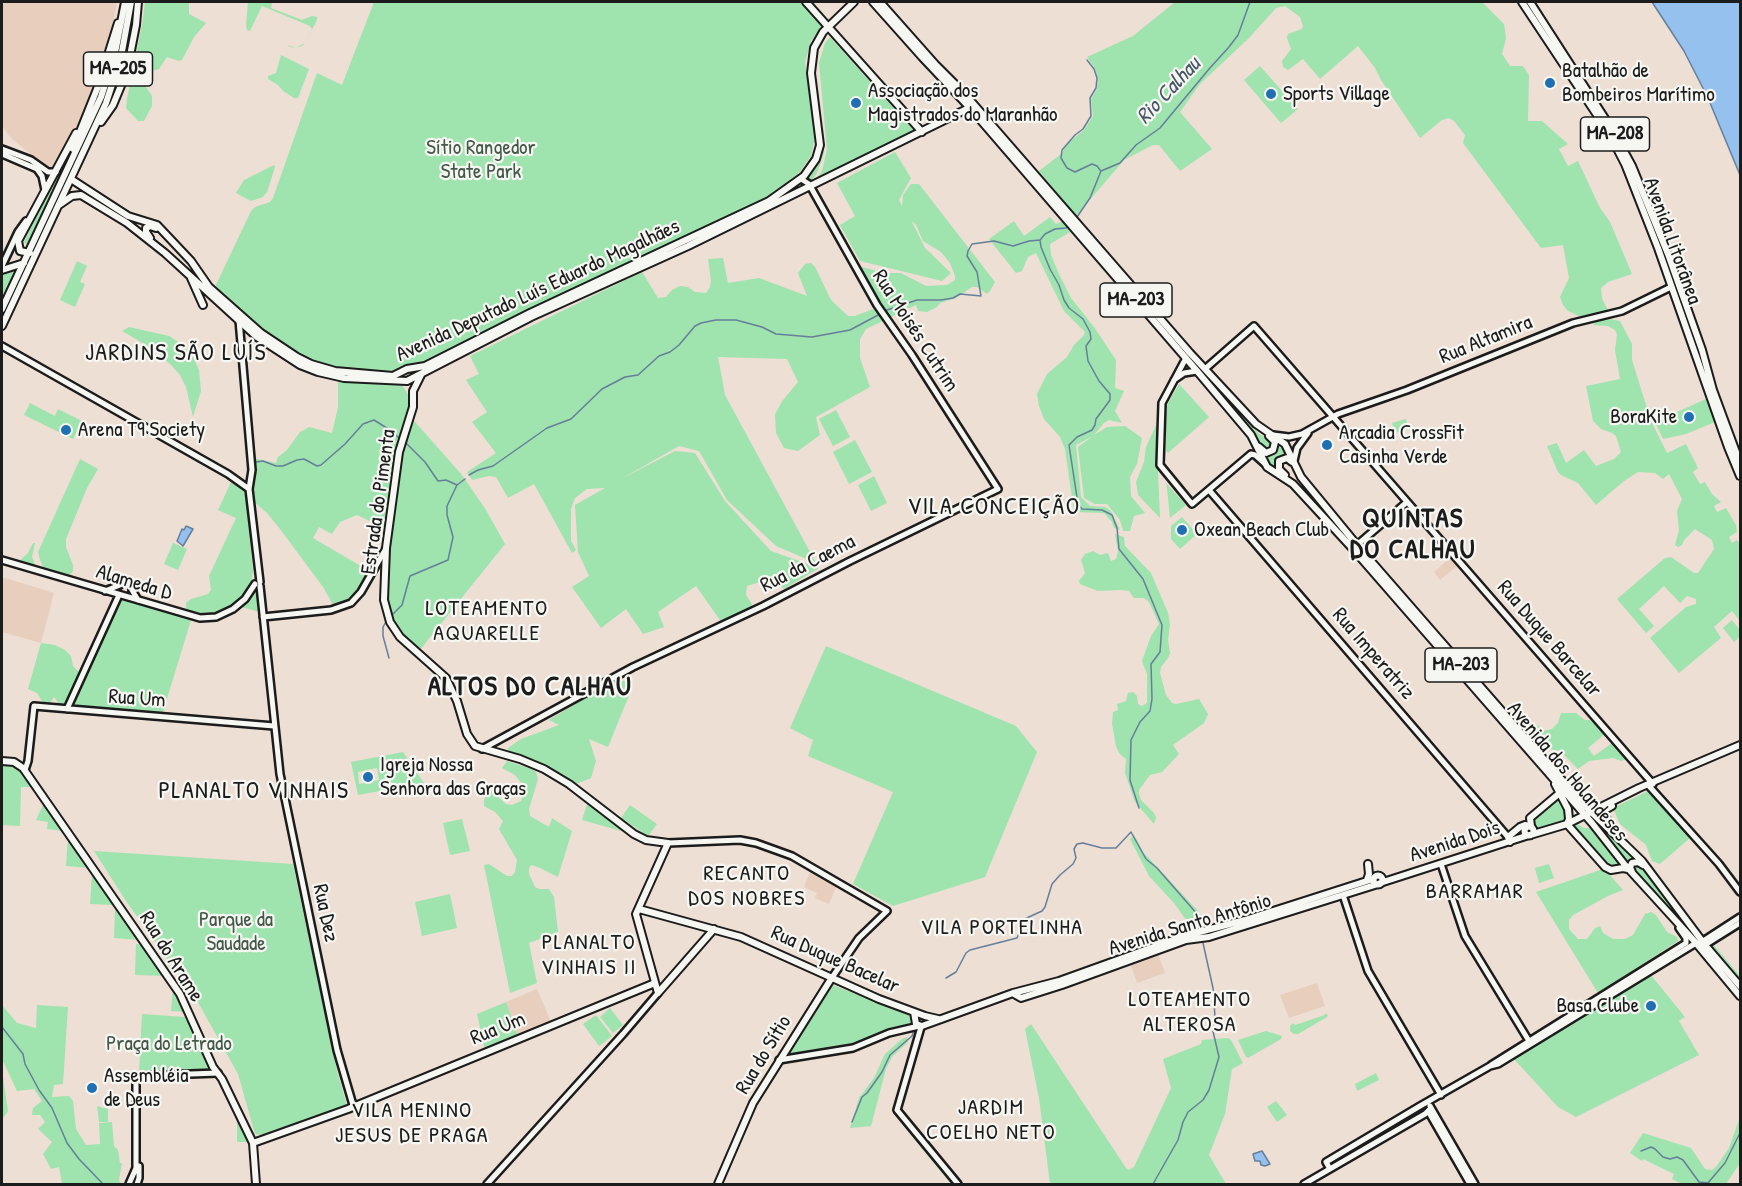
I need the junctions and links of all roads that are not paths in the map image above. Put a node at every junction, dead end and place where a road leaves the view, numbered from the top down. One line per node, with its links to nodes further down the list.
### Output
1 (125, 2): 12 (main road); 17 (main road, MA-205)
2 (131, 2): 14 (main road, MA-205)
3 (138, 2): 14 (main road, MA-205)
4 (806, 2): 10 (main road)
5 (855, 2): 10 (main road, Avenida Deputado Luís Eduardo Magalhães)
6 (873, 2): 11 (main road, Avenida dos Holandeses / MA-203)
7 (882, 2): 11 (main road, Avenida dos Holandeses / MA-203)
8 (1522, 2): 35 (main road, Avenida Litorânea / MA-208)
9 (1530, 2): 34 (main road, Avenida Litorânea / MA-208)
10 (828, 27): 13 (main road); 20 (main road, Avenida Deputado Luís Eduardo Magalhães)
11 (972, 106): 13 (main road, Avenida Deputado Luís Eduardo Magalhães); 26 (main road, Avenida dos Holandeses / MA-203)
12 (80, 129): 17 (main road); 19 (main road)
13 (922, 132): 22 (main road, Avenida Deputado Luís Eduardo Magalhães)
14 (93, 133): 21 (main road, MA-205)
15 (2, 149): 18 (street)
16 (2, 154): 18 (street)
17 (68, 170): 29 (main road, MA-205)
18 (43, 172): 19 (street); 23 (street)
19 (56, 172): 23 (main road)
20 (801, 178): 22 (street, Rua Moisés Cutrim); 44 (main road, Avenida Deputado Luís Eduardo Magalhães)
21 (71, 179): 24 (main road, MA-205); 30 (main road, Avenida Deputado Luís Eduardo Magalhães)
22 (810, 187): 46 (main road, Avenida Deputado Luís Eduardo Magalhães); 63 (street, Rua Moisés Cutrim)
23 (45, 190): 25 (main road)
24 (58, 205): 27 (main road, MA-205); 28 (main road, Avenida Deputado Luís Eduardo Magalhães)
25 (33, 213): 29 (main road); 32 (street)
26 (1076, 227): 43 (main road, Avenida dos Holandeses / MA-203); 45 (main road, Avenida dos Holandeses / MA-203)
27 (36, 253): 29 (main road); 39 (main road, MA-205)
28 (165, 253): 30 (main road); 33 (main road, Avenida Deputado Luís Eduardo Magalhães)
29 (28, 254): 31 (main road, MA-205)
30 (191, 261): 44 (main road, Avenida Deputado Luís Eduardo Magalhães)
31 (24, 263): 32 (main road); 37 (main road, MA-205)
32 (2, 268)
33 (189, 275): 36 (main road); 38 (main road, Avenida Deputado Luís Eduardo Magalhães)
34 (1676, 280): 35 (main road); 56 (main road, Avenida Litorânea / MA-208)
35 (1671, 287): 51 (street, Rua Altamira); 59 (main road, Avenida Litorânea / MA-208)
36 (202, 305)
37 (2, 309)
38 (238, 320): 40 (main road, Avenida Deputado Luís Eduardo Magalhães); 41 (street, Rua Dez)
39 (2, 326)
40 (247, 328): 41 (street); 48 (main road, Avenida Deputado Luís Eduardo Magalhães)
41 (241, 334): 62 (street, Rua Dez)
42 (2, 346): 62 (street)
43 (1186, 358): 45 (main road, Avenida dos Holandeses / MA-203); 49 (street)
44 (414, 367): 47 (main road)
45 (1201, 370): 49 (street); 51 (street, Rua Duque Barcelar); 52 (main road, Avenida dos Holandeses / MA-203); 54 (main road, Avenida dos Holandeses / MA-203)
46 (424, 372): 47 (main road, Avenida Deputado Luís Eduardo Magalhães); 50 (main road, Estrada do Pimenta)
47 (416, 377): 48 (main road, Avenida Deputado Luís Eduardo Magalhães)
48 (403, 381): 50 (main road)
49 (1171, 383): 64 (street)
50 (413, 395): 68 (main road, Estrada do Pimenta)
51 (1333, 417): 53 (street, Rua Altamira); 65 (street, Rua Duque Barcelar)
52 (1253, 421): 54 (main road); 55 (main road, Avenida dos Holandeses / MA-203)
53 (1314, 428): 55 (street, Rua Altamira); 57 (street, Rua Altamira)
54 (1251, 435): 58 (main road, Avenida dos Holandeses / MA-203)
55 (1273, 435): 57 (main road, Avenida dos Holandeses / MA-203)
56 (1740, 463)
57 (1295, 464): 60 (main road, Avenida dos Holandeses / MA-203)
58 (1268, 466): 61 (main road, Avenida dos Holandeses / MA-203); 64 (street)
59 (1740, 476)
60 (1303, 479): 61 (main road); 66 (main road, Avenida dos Holandeses / MA-203)
61 (1293, 484): 85 (main road, Avenida dos Holandeses / MA-203)
62 (249, 489): 70 (street, Rua Dez)
63 (999, 489): 79 (street, Rua da Caema)
64 (1209, 490): 89 (street, Rua Imperatriz)
65 (1407, 502): 66 (street); 84 (street, Rua Duque Barcelar)
66 (1357, 545): 85 (main road, Avenida dos Holandeses / MA-203)
67 (2, 560): 72 (street, Alameda D)
68 (382, 564): 75 (street); 79 (main road, Estrada do Pimenta)
69 (120, 585): 72 (street)
70 (257, 585): 74 (street, Alameda D); 75 (street, Rua Dez)
71 (132, 590): 74 (street)
72 (104, 591): 73 (street, Alameda D)
73 (119, 595): 74 (street, Alameda D); 76 (street)
74 (140, 602)
75 (263, 617): 77 (street, Rua Dez)
76 (67, 709): 77 (street, Rua Um); 81 (street, Rua Um)
77 (274, 726): 118 (street, Rua Dez)
78 (1740, 745): 84 (main road)
79 (481, 749): 90 (main road)
80 (2, 761): 82 (main road)
81 (28, 761): 82 (street); 83 (street)
82 (19, 764): 83 (main road, Rua do Arame)
83 (25, 770): 115 (main road, Rua do Arame)
84 (1651, 785): 86 (main road, Avenida Dois); 91 (main road); 98 (street, Rua Duque Barcelar)
85 (1562, 789): 86 (main road, Avenida dos Holandeses / MA-203); 87 (main road); 88 (main road)
86 (1588, 814): 87 (main road, Avenida Dois); 91 (main road, Avenida dos Holandeses / MA-203); 95 (main road, Avenida dos Holandeses / MA-203)
87 (1568, 824): 88 (main road, Avenida Dois); 95 (main road)
88 (1532, 831): 89 (main road, Avenida Dois); 89 (main road)
89 (1509, 839): 93 (main road, Avenida Dois)
90 (668, 843): 100 (main road); 106 (street)
91 (1634, 853): 94 (main road, Avenida dos Holandeses / MA-203)
92 (1368, 864): 97 (main road)
93 (1441, 864): 97 (main road, Avenida Dois); 113 (street)
94 (1647, 867): 96 (main road); 105 (main road, Avenida dos Holandeses / MA-203)
95 (1628, 869): 96 (main road, Avenida dos Holandeses / MA-203)
96 (1634, 875): 101 (main road, Avenida dos Holandeses / MA-203)
97 (1376, 881): 99 (main road, Avenida Santo Antônio); 110 (main road, Avenida Santo Antônio)
98 (1740, 892)
99 (1343, 895): 110 (main road, Avenida Santo Antônio); 117 (street)
100 (639, 909): 104 (main road, Rua Duque Bacelar); 107 (main road)
101 (1669, 914): 105 (main road, Avenida dos Holandeses / MA-203); 113 (street)
102 (1740, 917): 105 (street)
103 (1740, 922): 105 (street)
104 (714, 929): 106 (main road, Rua Duque Bacelar); 109 (main road)
105 (1701, 943): 108 (main road, Avenida dos Holandeses / MA-203); 111 (main road, Avenida dos Holandeses / MA-203); 113 (street)
106 (831, 979): 112 (main road, Rua Duque Bacelar); 114 (main road, Rua do Sítio)
107 (656, 983): 109 (main road); 118 (main road, Rua Um)
108 (1740, 986)
109 (658, 993): 125 (street)
110 (1013, 993): 112 (main road, Avenida Santo Antônio)
111 (1740, 996)
112 (919, 1021): 114 (street, Avenida Santo Antônio); 127 (street)
113 (1530, 1042): 117 (street)
114 (779, 1060): 126 (main road, Rua do Sítio)
115 (214, 1071): 116 (street); 120 (main road, Rua do Arame)
116 (137, 1076): 122 (street); 123 (street)
117 (1441, 1095): 119 (street)
118 (353, 1106): 120 (main road, Rua Um)
119 (1428, 1107): 121 (street); 121 (street); 129 (street); 130 (street)
120 (253, 1143): 124 (main road, Rua do Arame)
121 (1330, 1169): 128 (street)
122 (129, 1185)
123 (137, 1185)
124 (256, 1185)
125 (488, 1185)
126 (718, 1185)
127 (958, 1185)
128 (1304, 1185)
129 (1470, 1185)
130 (1475, 1185)

